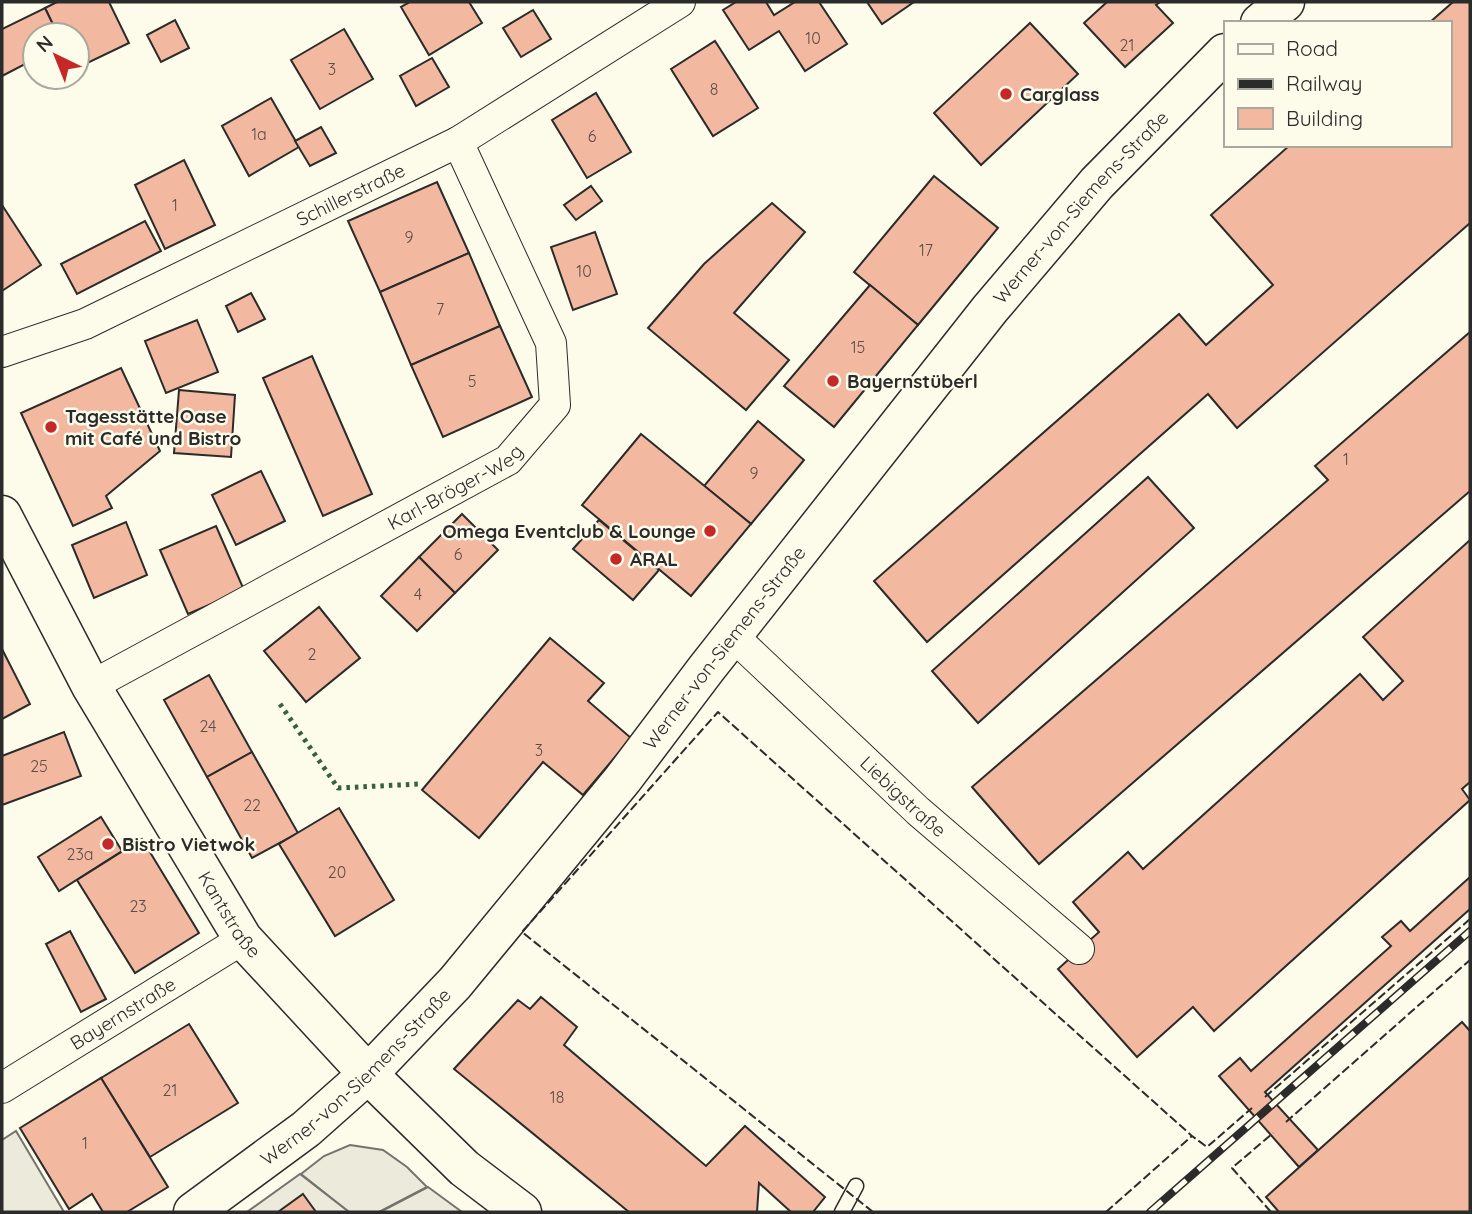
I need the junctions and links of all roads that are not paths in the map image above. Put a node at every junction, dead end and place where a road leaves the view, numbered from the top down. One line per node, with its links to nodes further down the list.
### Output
1 (680, 2): 5 (street, Schillerstraße)
2 (1285, 2): 3 (street)
3 (1262, 21)
4 (1224, 54): 8 (street, Werner-von-Siemens-Straße)
5 (458, 142): 6 (street, Schillerstraße); 9 (street, Karl-Bröger-Weg)
6 (2, 352)
7 (4, 522): 9 (street, Kantstraße)
8 (733, 636): 11 (street, Liebigstraße); 12 (street, Werner-von-Siemens-Straße)
9 (92, 686): 10 (street, Kantstraße)
10 (243, 939): 12 (street, Kantstraße); 13 (street, Bayernstraße)
11 (1079, 949)
12 (368, 1074): 15 (street, Werner-von-Siemens-Straße); 16 (street, Kantstraße)
13 (2, 1088)
14 (856, 1186): 17 (lane)
15 (193, 1212)
16 (522, 1212)
17 (842, 1212)

